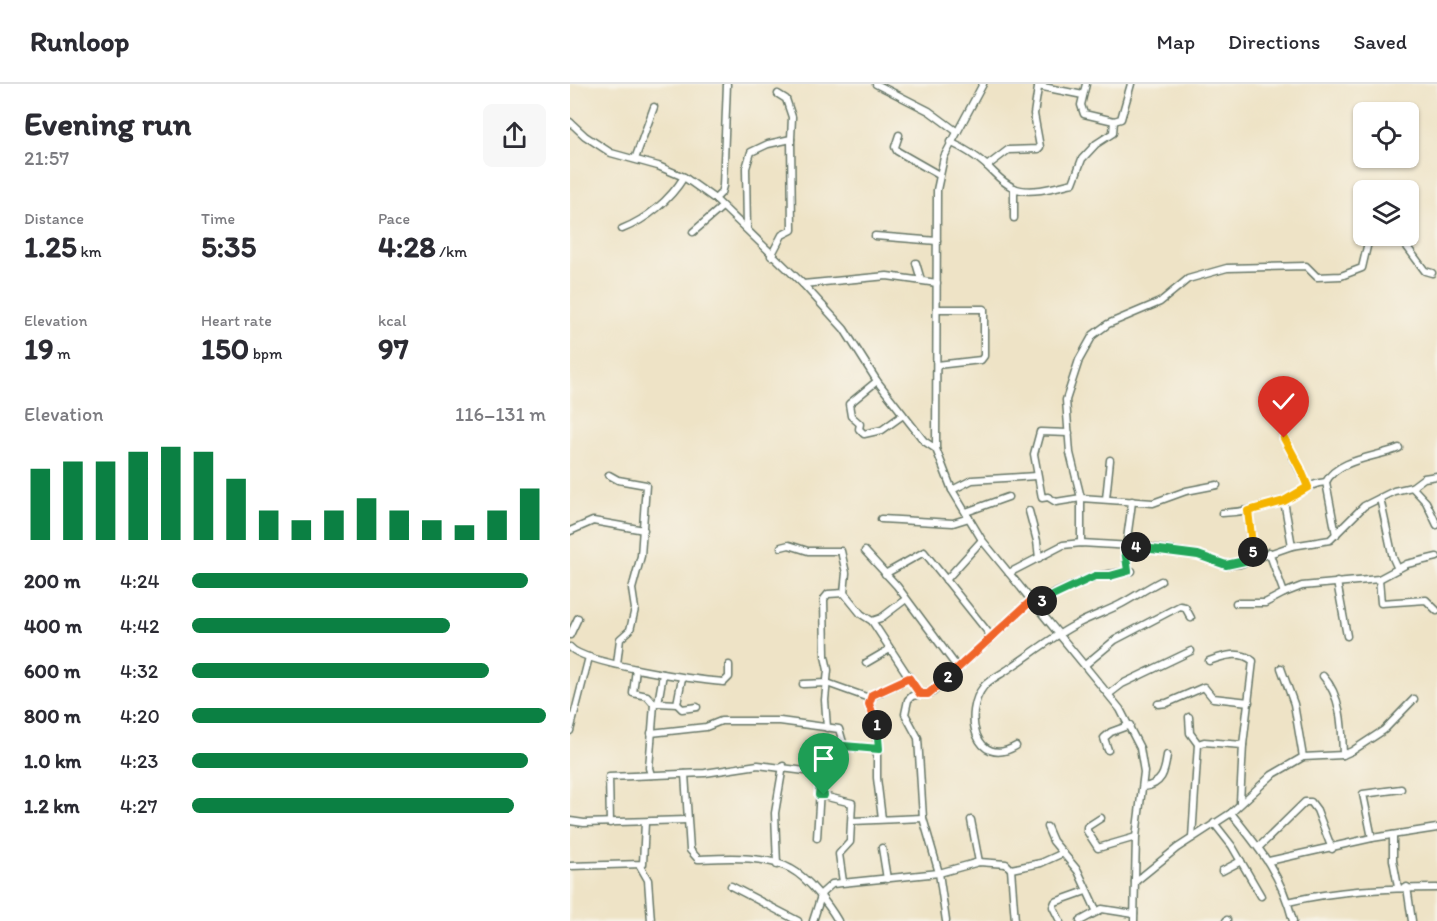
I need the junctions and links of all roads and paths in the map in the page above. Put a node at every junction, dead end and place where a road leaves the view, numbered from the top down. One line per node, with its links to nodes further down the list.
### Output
1 (727, 84): 21 (street)
2 (876, 84): 12 (street)
3 (983, 84): 12 (street)
4 (1086, 84): 8 (street)
5 (1131, 84): 10 (street)
6 (1039, 86): 8 (street); 17 (street)
7 (778, 94): 14 (street)
8 (1083, 95): 10 (street)
9 (654, 107): 16 (street)
10 (1114, 121): 20 (street)
11 (570, 122): 16 (street)
12 (956, 131): 15 (street)
13 (899, 135): 18 (street)
14 (791, 139): 25 (street); 31 (street)
15 (950, 142): 17 (street); 18 (street)
16 (635, 159): 19 (street)
17 (987, 166): 20 (street)
18 (939, 175): 28 (street)
19 (684, 177): 21 (street); 24 (street)
20 (1014, 188): 23 (street)
21 (715, 199): 22 (street)
22 (722, 207): 25 (street); 26 (street)
23 (1014, 218)
24 (622, 229)
25 (747, 229): 31 (street)
26 (693, 232)
27 (875, 236): 28 (street)
28 (937, 241): 35 (street)
29 (1367, 246): 41 (street)
30 (1406, 246): 33 (street)
31 (771, 256): 36 (street)
32 (916, 263): 34 (street)
33 (1432, 273)
34 (921, 280): 35 (street); 36 (street)
35 (937, 282): 37 (street)
36 (803, 284): 39 (street)
37 (937, 309): 38 (street); 38 (street)
38 (937, 365): 44 (street)
39 (877, 381): 40 (street); 40 (street)
40 (903, 415): 44 (street)
41 (1069, 434): 47 (street); 55 (street)
42 (1284, 438): 51 (street)
43 (1399, 448): 49 (street)
44 (936, 450): 53 (street)
45 (1110, 460): 57 (street)
46 (609, 475): 66 (street)
47 (1036, 476): 53 (street); 55 (street)
48 (1437, 477): 52 (street)
49 (1326, 482): 51 (street); 68 (street)
50 (1217, 484): 58 (street)
51 (1308, 487): 59 (street)
52 (1412, 487): 56 (street); 65 (street)
53 (952, 490): 63 (street)
54 (1008, 497): 63 (street)
55 (1081, 498): 57 (street); 70 (street)
56 (1380, 498): 68 (street); 79 (street)
57 (1106, 499): 58 (street)
58 (1132, 501): 73 (street)
59 (1284, 501): 61 (street); 71 (street)
60 (1029, 511): 77 (street)
61 (1248, 511): 62 (street); 78 (street)
62 (1222, 513)
63 (967, 515): 64 (street); 69 (street)
64 (881, 519)
65 (1437, 525)
66 (644, 530): 67 (street); 105 (street)
67 (570, 531)
68 (1336, 535): 71 (street)
69 (982, 540): 80 (street); 83 (street)
70 (1081, 543): 73 (street); 77 (street)
71 (1292, 546): 75 (street)
72 (781, 547): 87 (street)
73 (1127, 547): 78 (street); 89 (street)
74 (865, 551): 81 (street)
75 (1269, 552): 78 (street); 86 (street)
76 (1437, 557): 79 (street)
77 (1039, 558): 80 (street)
78 (1254, 559)
79 (1398, 569): 82 (street)
80 (1010, 573): 89 (street)
81 (885, 574): 83 (street); 88 (street)
82 (1379, 579): 85 (street); 91 (street)
83 (946, 580): 97 (street)
84 (1161, 581): 96 (street)
85 (1337, 582): 86 (street); 98 (street)
86 (1284, 593): 90 (street)
87 (844, 594): 94 (street); 115 (street)
88 (906, 599): 94 (street); 108 (street)
89 (1034, 602): 96 (street); 97 (street)
90 (1236, 603)
91 (1437, 610)
92 (578, 618): 95 (street)
93 (1191, 618): 107 (street)
94 (872, 621): 100 (street)
95 (570, 635)
96 (1061, 635): 107 (street); 134 (street)
97 (991, 636): 108 (street)
98 (1347, 636)
99 (570, 647): 102 (street)
100 (890, 649): 104 (street); 114 (street)
101 (1191, 651): 118 (street)
102 (589, 657): 105 (street); 129 (street)
103 (1209, 661): 121 (street)
104 (866, 663)
105 (617, 664): 110 (street)
106 (729, 665): 113 (street)
107 (1085, 665): 118 (street)
108 (957, 667): 117 (street)
109 (1281, 668): 139 (street)
110 (636, 669): 111 (street); 122 (street)
111 (663, 674): 113 (street); 122 (street)
112 (1323, 676): 138 (street)
113 (682, 678): 123 (street)
114 (909, 678): 117 (street); 119 (street)
115 (827, 683): 116 (street); 119 (street); 128 (street)
116 (803, 684)
117 (920, 694): 149 (street)
118 (1109, 694): 127 (street)
119 (869, 698): 135 (street)
120 (1414, 699): 138 (street)
121 (1249, 702): 124 (street); 132 (street)
122 (656, 704): 123 (street); 130 (street)
123 (677, 704): 125 (street)
124 (1158, 704)
125 (697, 707)
126 (1189, 717): 131 (street)
127 (1130, 726): 136 (street); 144 (street)
128 (827, 728): 130 (street); 133 (street)
129 (570, 730)
130 (651, 733): 143 (street)
131 (1198, 744): 132 (street); 164 (street)
132 (1243, 745): 147 (street)
133 (844, 746): 135 (street); 142 (street)
134 (1016, 746)
135 (879, 749): 151 (street)
136 (1108, 750)
137 (1167, 755): 144 (street)
138 (1343, 755): 139 (street)
139 (1303, 757): 147 (street)
140 (783, 766): 141 (street); 142 (street); 173 (street)
141 (685, 774): 143 (street); 152 (street)
142 (821, 774): 146 (street)
143 (651, 775): 157 (street)
144 (1143, 787): 162 (street)
145 (1401, 789): 165 (street)
146 (819, 795): 155 (street); 163 (street)
147 (1240, 802): 148 (street)
148 (1231, 813): 158 (street); 166 (street)
149 (923, 818): 151 (street); 178 (street)
150 (1101, 818): 162 (street)
151 (882, 819): 155 (street)
152 (687, 820): 156 (street); 173 (street)
153 (970, 820): 172 (street)
154 (570, 821): 157 (street)
155 (852, 821): 180 (street)
156 (645, 822): 157 (street); 175 (street)
157 (609, 823)
158 (1214, 823): 164 (street); 170 (street)
159 (1047, 827): 169 (street)
160 (1437, 828): 161 (street)
161 (1393, 835): 165 (street); 183 (street)
162 (1136, 837): 181 (street)
163 (817, 838)
164 (1192, 838): 181 (street)
165 (1372, 838): 168 (street)
166 (1258, 847): 168 (street); 171 (street)
167 (882, 848): 179 (street)
168 (1332, 849): 171 (street)
169 (1063, 853): 176 (street); 186 (street)
170 (1241, 861): 177 (street); 187 (street)
171 (1269, 861): 189 (street)
172 (979, 862): 176 (street); 178 (street)
173 (777, 865): 188 (street)
174 (570, 866): 175 (street)
175 (640, 866): 192 (street)
176 (1011, 869): 197 (street)
177 (1222, 871)
178 (939, 873): 179 (street); 196 (street)
179 (887, 879): 180 (street)
180 (843, 882): 188 (street)
181 (1135, 882): 191 (street)
182 (730, 886): 193 (street)
183 (1398, 887): 184 (street); 189 (street)
184 (1407, 887): 185 (street); 201 (street)
185 (1437, 888)
186 (1086, 891): 190 (street); 198 (street)
187 (1261, 896)
188 (821, 898): 194 (street); 195 (street)
189 (1288, 902): 200 (street)
190 (1097, 912): 191 (street); 199 (street)
191 (1134, 917)
192 (651, 921)
193 (798, 921)
194 (813, 921)
195 (838, 921)
196 (946, 921)
197 (1015, 921)
198 (1060, 921)
199 (1080, 921)
200 (1293, 921)
201 (1412, 921)

